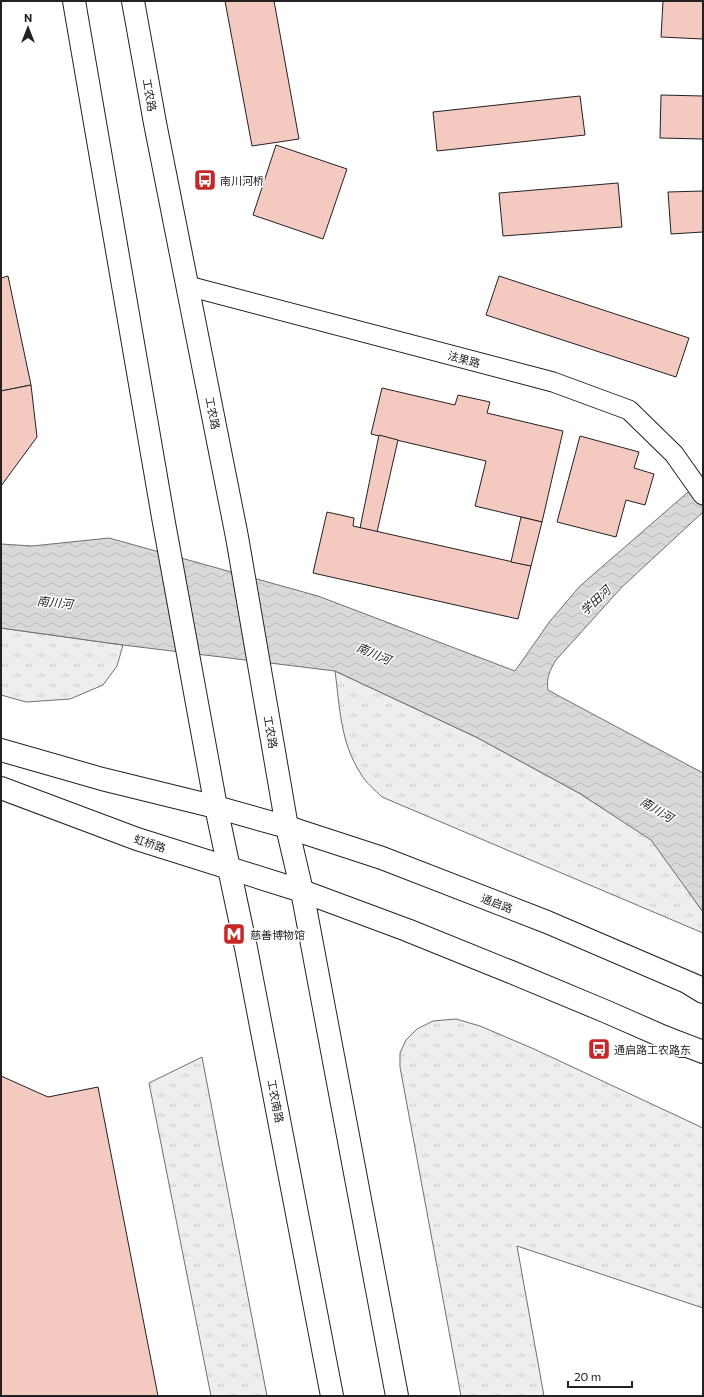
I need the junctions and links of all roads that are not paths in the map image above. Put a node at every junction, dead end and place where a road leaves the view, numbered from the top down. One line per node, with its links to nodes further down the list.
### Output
1 (74, 1): 7 (main road)
2 (133, 1): 3 (main road, 工农路)
3 (188, 286): 4 (street, 法果路); 8 (main road, 工农路)
4 (703, 495)
5 (1, 750): 7 (main road)
6 (1, 788): 9 (main road, 虹桥路)
7 (216, 807): 8 (main road); 9 (main road, 工农南路)
8 (286, 827): 10 (main road); 11 (main road, 通启路)
9 (230, 868): 10 (main road, 虹桥路); 15 (main road, 工农南路)
10 (302, 891): 12 (main road); 16 (main road)
11 (699, 988)
12 (664, 1037): 13 (main road); 14 (main road)
13 (703, 1052)
14 (703, 1059)
15 (332, 1396)
16 (397, 1396)

